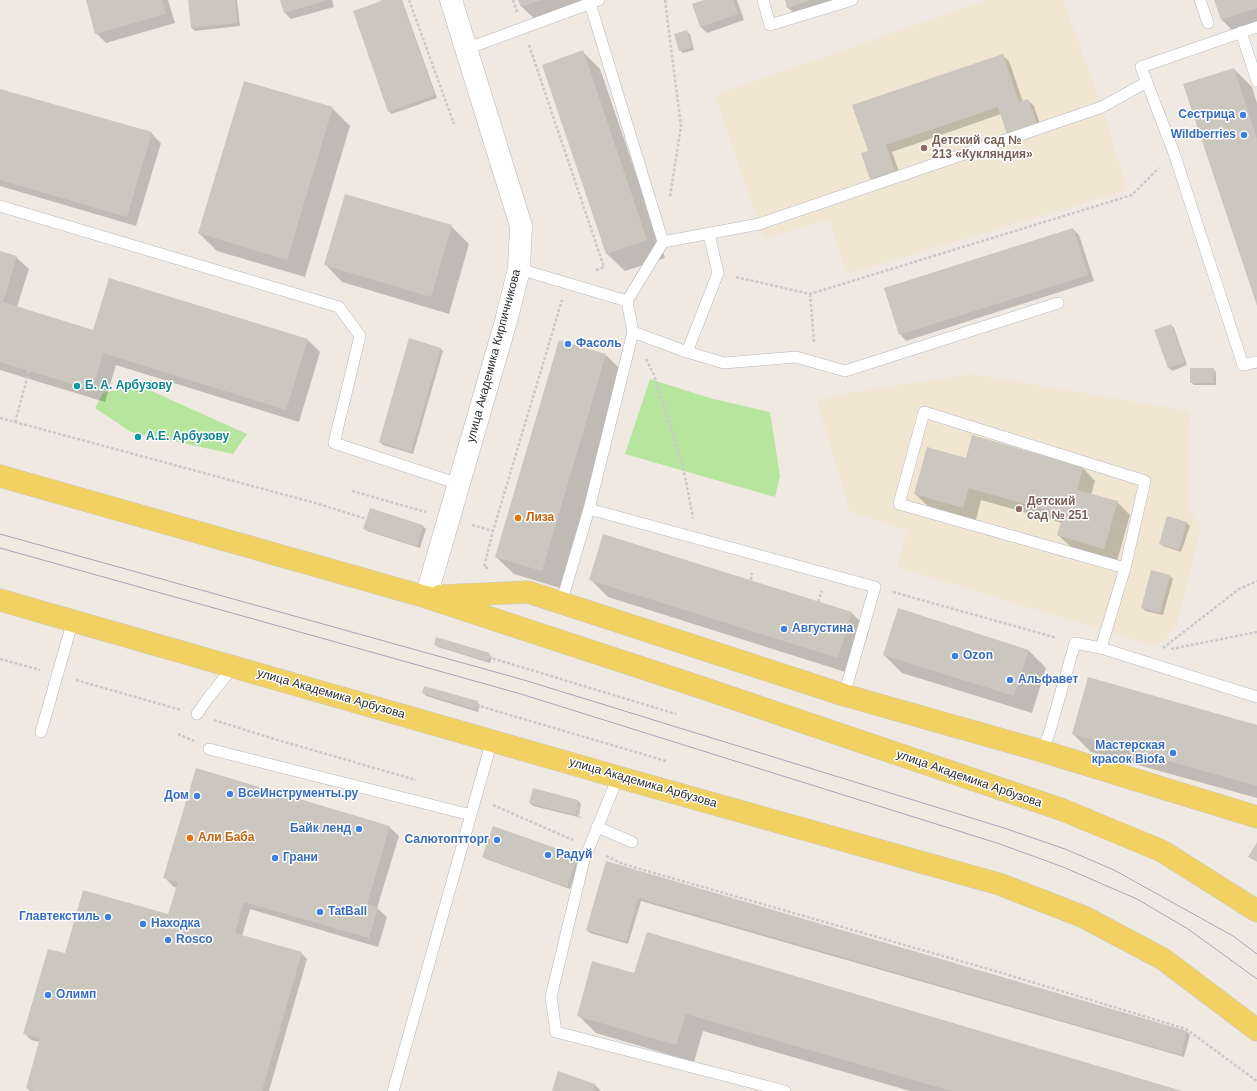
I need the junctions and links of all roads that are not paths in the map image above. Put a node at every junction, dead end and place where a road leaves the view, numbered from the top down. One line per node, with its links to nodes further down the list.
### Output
1 (451, 0): 9 (street, улица Академика Кирпичникова)
2 (762, 0): 3 (lane)
3 (852, 0)
4 (1200, 0): 6 (lane)
5 (593, 1): 9 (lane); 14 (lane)
6 (1208, 23)
7 (1257, 27): 8 (lane)
8 (1241, 32): 10 (lane); 11 (lane)
9 (466, 49): 15 (street, улица Академика Кирпичникова)
10 (1257, 81)
11 (1147, 82): 13 (lane); 20 (lane)
12 (0, 206): 22 (lane)
13 (709, 234): 14 (lane); 19 (lane)
14 (662, 242): 16 (lane)
15 (519, 269): 16 (lane); 22 (street, улица Академика Кирпичникова)
16 (626, 301): 18 (lane)
17 (1058, 303): 19 (lane)
18 (633, 332): 19 (lane); 23 (lane)
19 (687, 352)
20 (1257, 362)
21 (0, 476): 25 (main road, улица Академика Арбузова)
22 (459, 484): 25 (street, улица Академика Кирпичникова)
23 (589, 508): 27 (lane); 31 (lane)
24 (1125, 568): 24 (lane); 29 (lane)
25 (426, 597): 27 (main road); 43 (main road, улица Академика Арбузова)
26 (0, 600): 28 (main road, улица Академика Арбузова)
27 (560, 603): 31 (main road)
28 (73, 620): 30 (main road, улица Академика Арбузова); 34 (lane)
29 (1101, 648): 32 (lane); 37 (lane)
30 (234, 666): 33 (lane); 35 (main road, улица Академика Арбузова)
31 (844, 695): 37 (main road)
32 (1257, 697)
33 (197, 714)
34 (41, 732)
35 (492, 740): 38 (main road, улица Академика Арбузова); 39 (lane)
36 (209, 749): 39 (lane)
37 (1042, 751): 40 (main road)
38 (618, 777): 41 (lane); 44 (main road, улица Академика Арбузова)
39 (471, 815): 45 (lane)
40 (1257, 817)
41 (597, 827): 42 (lane); 46 (lane)
42 (632, 842)
43 (1257, 911)
44 (1257, 1030)
45 (393, 1091)
46 (785, 1091)

